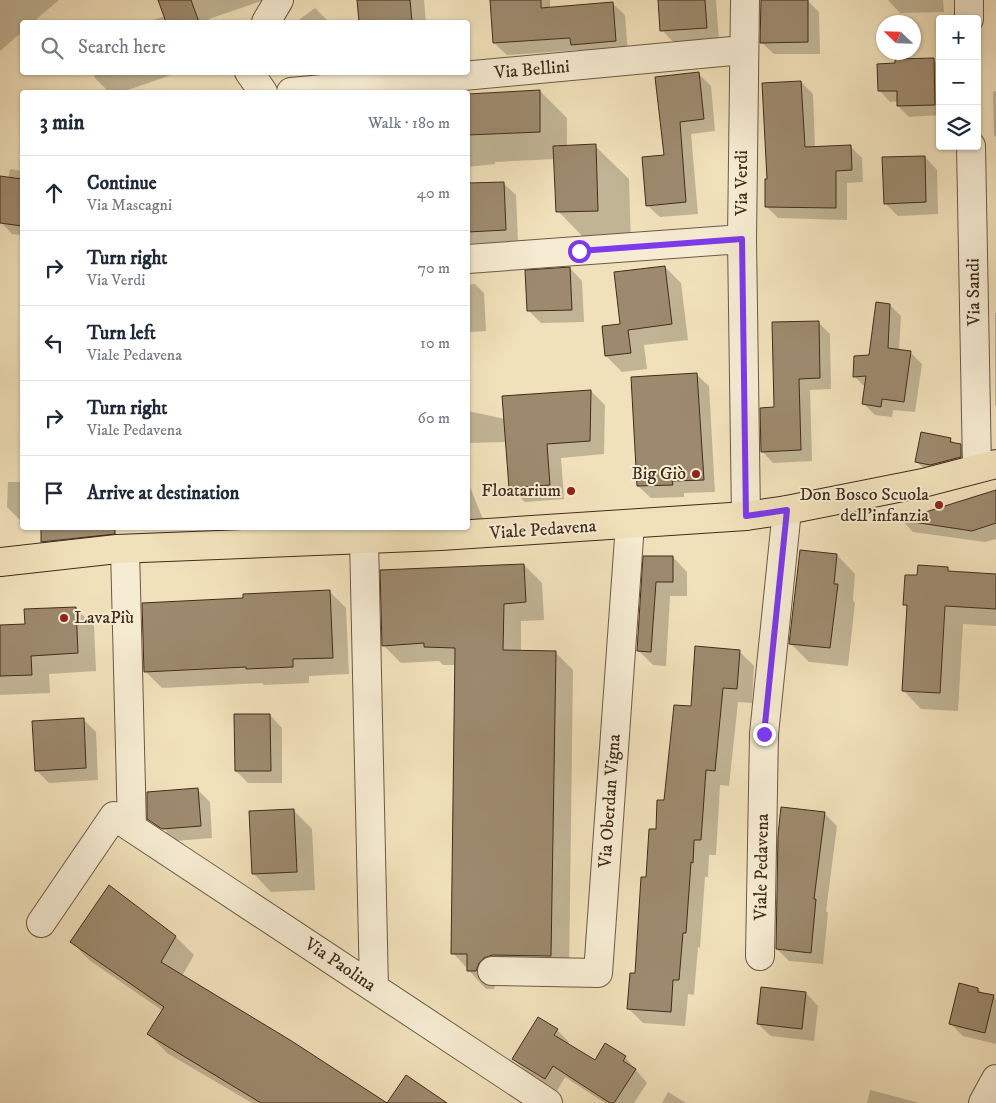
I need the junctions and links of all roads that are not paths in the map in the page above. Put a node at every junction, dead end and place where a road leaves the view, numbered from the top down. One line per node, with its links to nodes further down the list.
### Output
1 (279, 0): 5 (street)
2 (745, 0): 6 (street, Via Verdi)
3 (969, 0): 4 (street)
4 (969, 15)
5 (267, 20)
6 (743, 50): 9 (street, Via Bellini); 11 (street, Via Verdi)
7 (251, 75): 8 (street)
8 (262, 90)
9 (313, 90)
10 (972, 150): 13 (street, Via Sandi)
11 (742, 239): 12 (street); 15 (street, Via Verdi)
12 (470, 258)
13 (987, 466): 14 (main road, Viale Pedavena)
14 (787, 510): 15 (main road, Viale Pedavena); 23 (street, Viale Pedavena)
15 (746, 516): 16 (main road, Viale Pedavena)
16 (630, 524): 17 (main road, Viale Pedavena); 24 (street, Via Oberdan Vigna)
17 (439, 532): 18 (main road, Viale Pedavena)
18 (364, 539): 19 (main road, Viale Pedavena); 25 (street)
19 (125, 549): 20 (main road, Viale Pedavena); 21 (street)
20 (0, 562)
21 (132, 828): 22 (street, Via Paolina); 25 (street, Via Paolina)
22 (41, 923)
23 (760, 956)
24 (492, 971)
25 (374, 988): 27 (street, Via Paolina)
26 (996, 1079): 28 (street)
27 (548, 1103)
28 (984, 1103)

